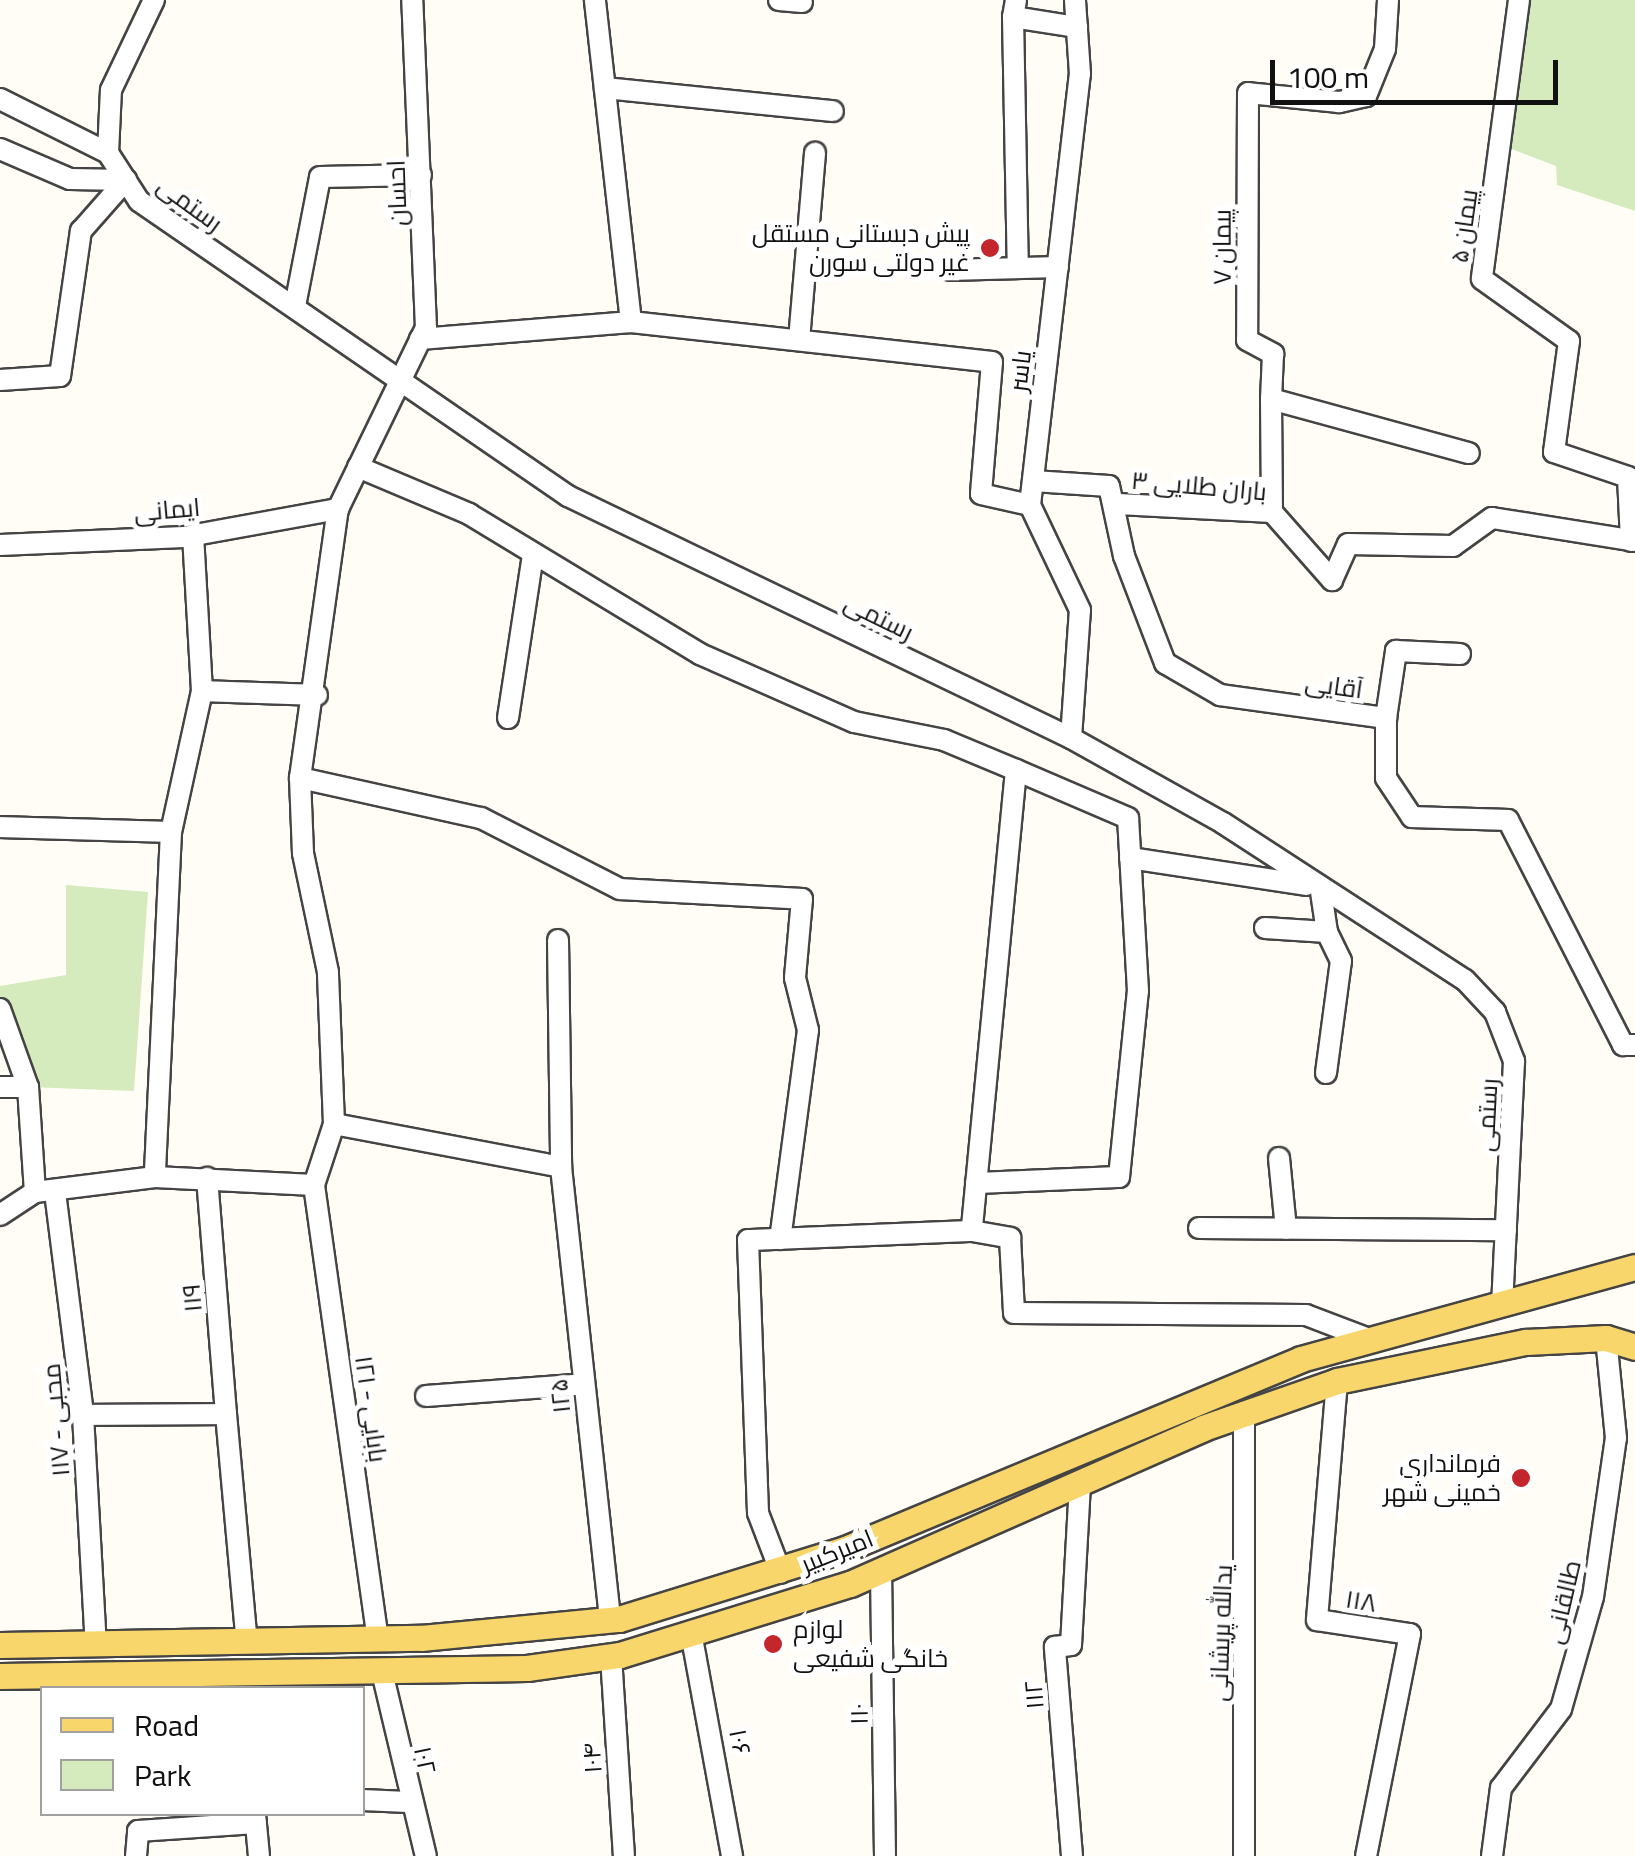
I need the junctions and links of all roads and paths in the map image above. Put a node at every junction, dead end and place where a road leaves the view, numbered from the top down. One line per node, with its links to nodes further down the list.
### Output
1 (154, 0): 16 (street)
2 (412, 0): 17 (street, احسان)
3 (595, 0): 11 (street)
4 (778, 0): 8 (street)
5 (1075, 0): 10 (street, یاسر)
6 (1388, 0): 28 (street, پیمان ۷)
7 (1519, 0): 37 (street, پیمان ۵)
8 (802, 2)
9 (1014, 9): 10 (street); 20 (street)
10 (1077, 27): 19 (street, یاسر)
11 (605, 88): 13 (street); 23 (street)
12 (0, 99): 16 (street, رستمی)
13 (833, 111)
14 (0, 149): 18 (street)
15 (816, 153): 25 (street)
16 (108, 154): 18 (street, رستمی)
17 (422, 174): 22 (street); 24 (street, احسان)
18 (126, 180): 22 (street, رستمی); 27 (street)
19 (1058, 267): 20 (street); 31 (street, یاسر)
20 (1018, 268): 21 (street)
21 (950, 270)
22 (295, 306): 26 (street, رستمی)
23 (631, 322): 24 (street); 25 (street)
24 (420, 338): 26 (street, احسان)
25 (799, 340): 33 (street)
26 (399, 378): 30 (street, احسان); 45 (street, رستمی)
27 (0, 380)
28 (1272, 399): 29 (street); 35 (street)
29 (1469, 453)
30 (358, 467): 34 (street, احسان); 39 (street)
31 (1033, 481): 32 (street); 33 (street, یاسر)
32 (1118, 504): 35 (street, باران طلایی ۳); 44 (street, آقایی)
33 (1030, 506): 45 (street)
34 (338, 509): 36 (street, ایمانی); 42 (street, احسان)
35 (1272, 512): 37 (street, باران طلایی ۳)
36 (192, 535): 38 (street, ایمانی); 41 (street)
37 (1633, 541)
38 (0, 545)
39 (532, 554): 43 (street); 46 (street)
40 (1460, 654): 44 (street)
41 (202, 691): 42 (street); 49 (street)
42 (317, 695): 47 (street, احسان)
43 (508, 718)
44 (1386, 718): 56 (street, آقایی)
45 (1070, 738): 51 (street, رستمی)
46 (1016, 770): 50 (street); 65 (street)
47 (300, 778): 60 (street, احسان); 73 (street)
48 (0, 827): 49 (street)
49 (170, 832): 63 (street)
50 (1130, 858): 51 (street); 65 (street)
51 (1316, 889): 53 (street); 71 (street, رستمی)
52 (1265, 928): 53 (street)
53 (1327, 932): 57 (street)
54 (558, 940): 62 (street, ۱۲۵)
55 (0, 1010): 59 (street, محبی - ۱۱۷)
56 (1635, 1044)
57 (1326, 1073)
58 (0, 1087): 59 (street)
59 (28, 1087): 67 (street, محبی - ۱۱۷)
60 (334, 1124): 62 (street); 66 (street)
61 (1279, 1158): 70 (street)
62 (561, 1167): 80 (street, ۱۲۵)
63 (155, 1178): 64 (street); 67 (street)
64 (207, 1178): 66 (street); 83 (street, ۱۱۹)
65 (976, 1183): 72 (street)
66 (314, 1185): 92 (street, بابایی - ۱۲۱)
67 (45, 1192): 68 (street); 84 (street, محبی - ۱۱۷)
68 (0, 1214)
69 (1199, 1228): 70 (street)
70 (1286, 1229): 71 (street)
71 (1506, 1230): 75 (street, رستمی)
72 (972, 1231): 73 (street); 77 (street)
73 (780, 1239): 89 (street)
74 (1635, 1267): 75 (main road, امیرکبیر)
75 (1502, 1306): 77 (main road, امیرکبیر)
76 (1606, 1338): 78 (main road, امیرکبیر); 79 (main road, امیرکبیر); 112 (street, طالقانی)
77 (1369, 1339): 85 (main road, امیرکبیر)
78 (1635, 1347)
79 (1337, 1381): 82 (main road, امیرکبیر); 111 (street, ۱۱۸)
80 (584, 1384): 81 (street); 90 (street, ۱۲۵)
81 (426, 1396)
82 (1244, 1412): 86 (main road, امیرکبیر); 110 (street, یدالله پریشانی)
83 (226, 1414): 84 (street); 93 (street, ۱۱۹)
84 (83, 1415): 94 (street, محبی - ۱۱۷)
85 (1036, 1466): 87 (main road); 89 (main road, امیرکبیر)
86 (1080, 1483): 87 (main road, امیرکبیر); 109 (street, ۱۱۲)
87 (1051, 1495): 88 (main road, امیرکبیر)
88 (881, 1570): 91 (main road, امیرکبیر); 108 (street, ۱۱۰)
89 (781, 1573): 90 (main road, امیرکبیر)
90 (610, 1620): 92 (main road, امیرکبیر)
91 (692, 1638): 96 (main road, امیرکبیر); 107 (street, ۱۰۶)
92 (378, 1640): 93 (main road, امیرکبیر)
93 (246, 1643): 94 (main road, امیرکبیر)
94 (96, 1644): 95 (main road, امیرکبیر)
95 (0, 1645)
96 (611, 1656): 97 (main road, امیرکبیر); 106 (street, ۱۰۴)
97 (382, 1672): 99 (main road, امیرکبیر); 101 (street, ۱۰۲)
98 (0, 1676): 99 (main road, امیرکبیر)
99 (246, 1681)
100 (365, 1800): 101 (street)
101 (408, 1802): 105 (street, ۱۰۲)
102 (255, 1818): 103 (street); 104 (street)
103 (136, 1856)
104 (259, 1856)
105 (426, 1856)
106 (624, 1856)
107 (732, 1856)
108 (886, 1856)
109 (1072, 1856)
110 (1244, 1856)
111 (1366, 1856)
112 (1492, 1856)

